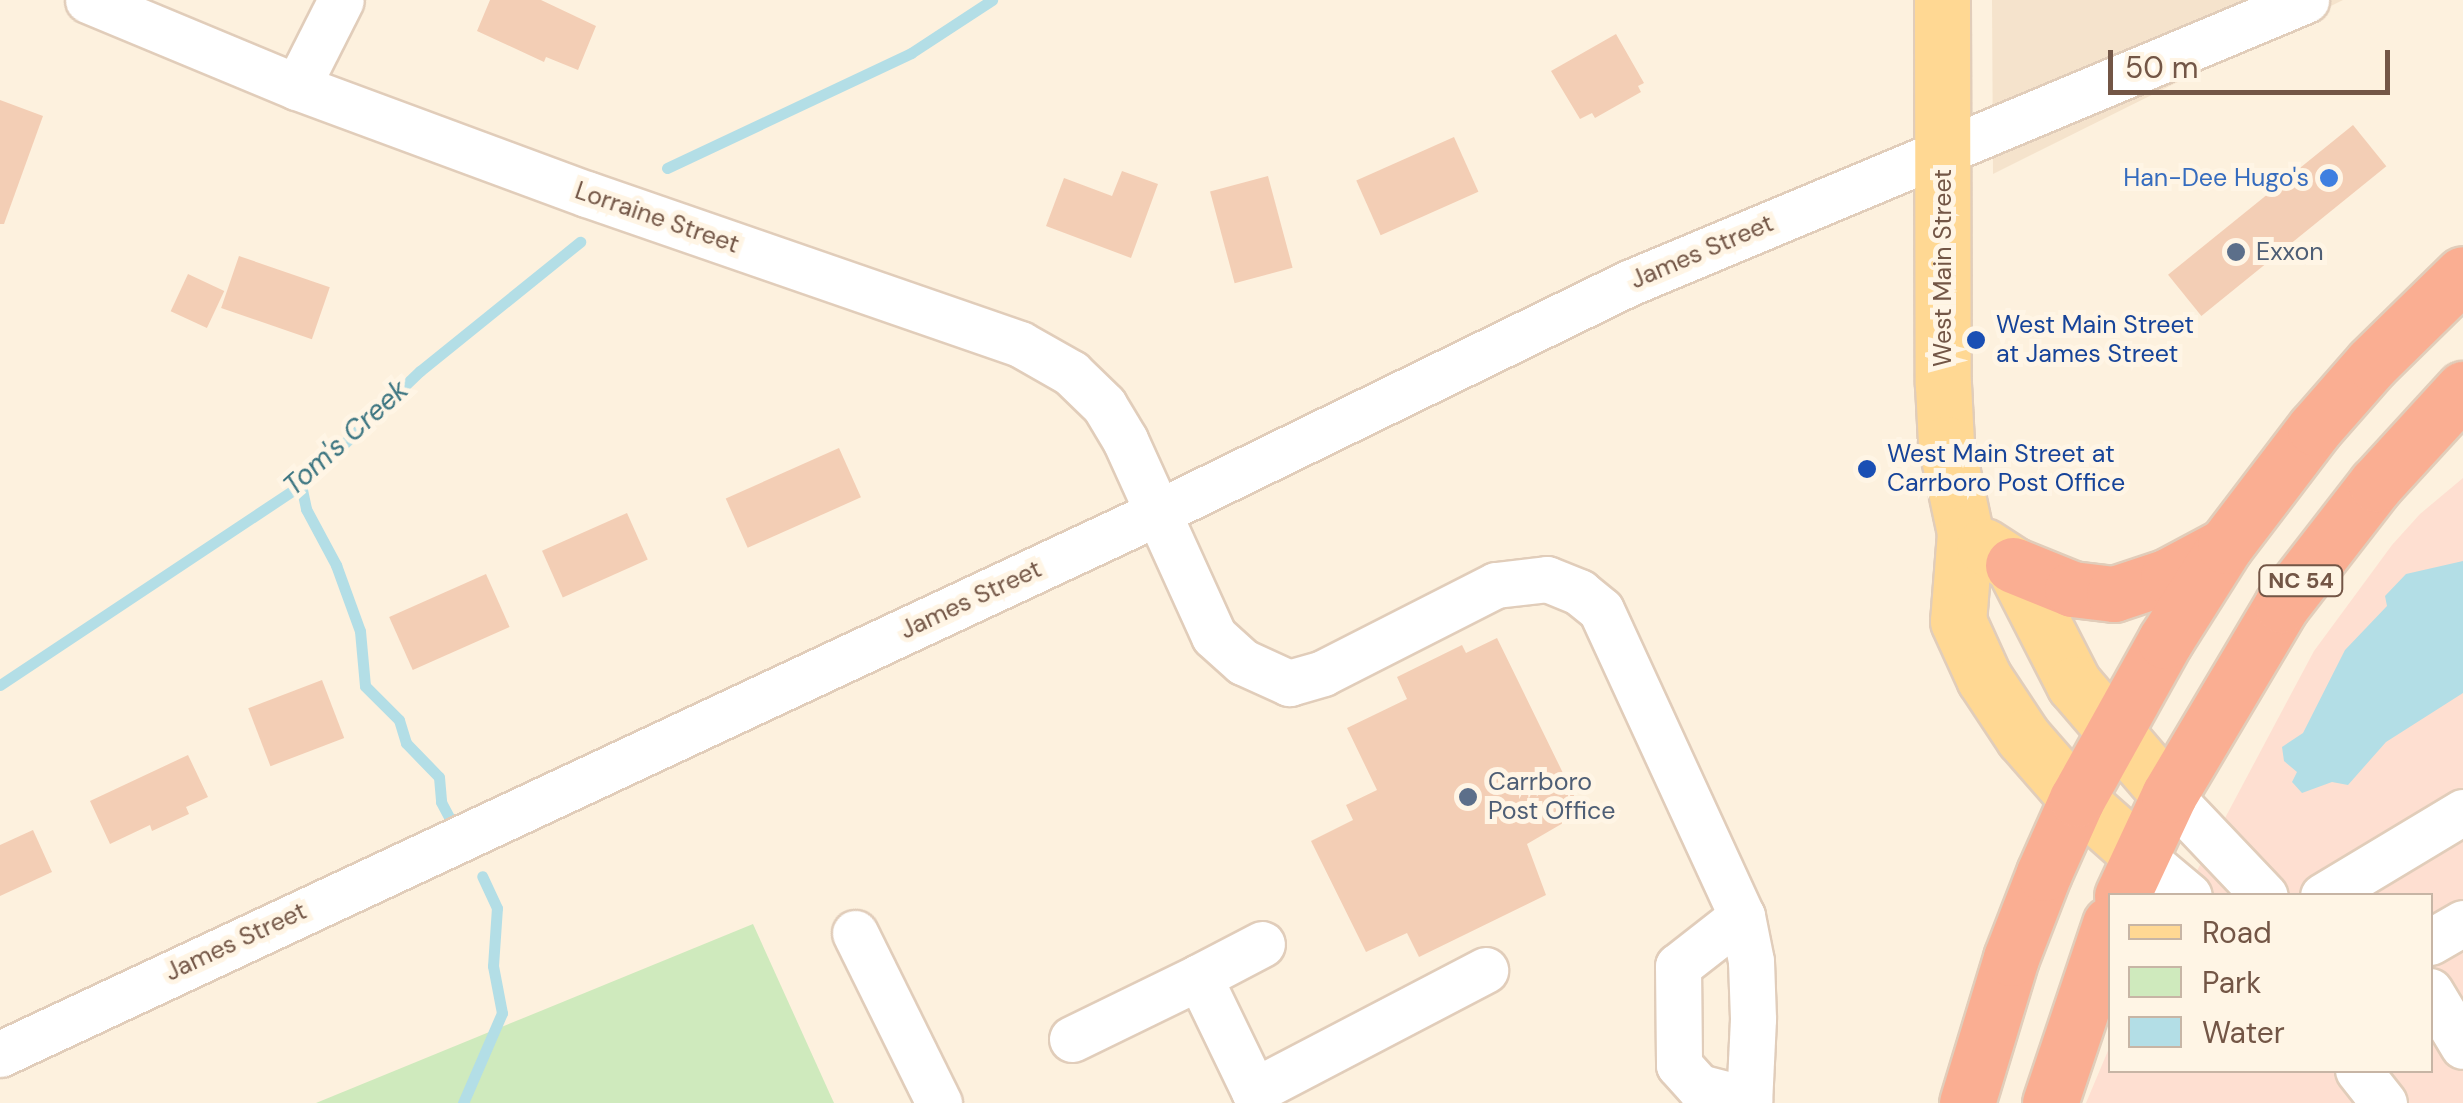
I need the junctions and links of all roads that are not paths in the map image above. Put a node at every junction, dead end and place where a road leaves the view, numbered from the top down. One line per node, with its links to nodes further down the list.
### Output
1 (88, 0): 5 (street, Lorraine Street)
2 (341, 0): 5 (street)
3 (1942, 0): 6 (main road, West Main Street)
4 (2306, 0): 6 (street, James Street)
5 (297, 87): 9 (street, Lorraine Street)
6 (1942, 149): 9 (street, James Street); 10 (main road, West Main Street)
7 (2463, 274): 11 (highway, NC 54)
8 (2462, 390): 14 (highway, NC 54)
9 (1159, 512): 21 (street, Lorraine Street); 33 (street, James Street)
10 (1965, 533): 12 (main road); 15 (main road, West Main Street)
11 (2225, 546): 12 (highway); 13 (highway, NC 54)
12 (2013, 565): 13 (main road)
13 (2112, 734): 14 (main road); 15 (highway, NC 54)
14 (2169, 795): 17 (highway, NC 54); 20 (street)
15 (2077, 799): 17 (main road, West Main Street); 37 (highway, NC 54)
16 (2463, 812): 18 (street)
17 (2130, 875): 19 (street)
18 (2353, 888)
19 (2181, 893)
20 (2262, 893)
21 (1742, 916): 35 (street); 35 (street)
22 (2463, 923): 25 (street)
23 (855, 933): 36 (street)
24 (2108, 935): 30 (highway)
25 (2433, 940)
26 (1262, 944): 28 (street)
27 (1485, 970): 34 (street)
28 (1199, 977): 31 (street); 34 (street)
29 (2433, 998): 32 (street)
30 (2095, 1005): 38 (highway)
31 (1072, 1038)
32 (2454, 1046)
33 (0, 1054)
34 (1248, 1099)
35 (1749, 1102)
36 (939, 1103)
37 (1967, 1103)
38 (2050, 1103)

